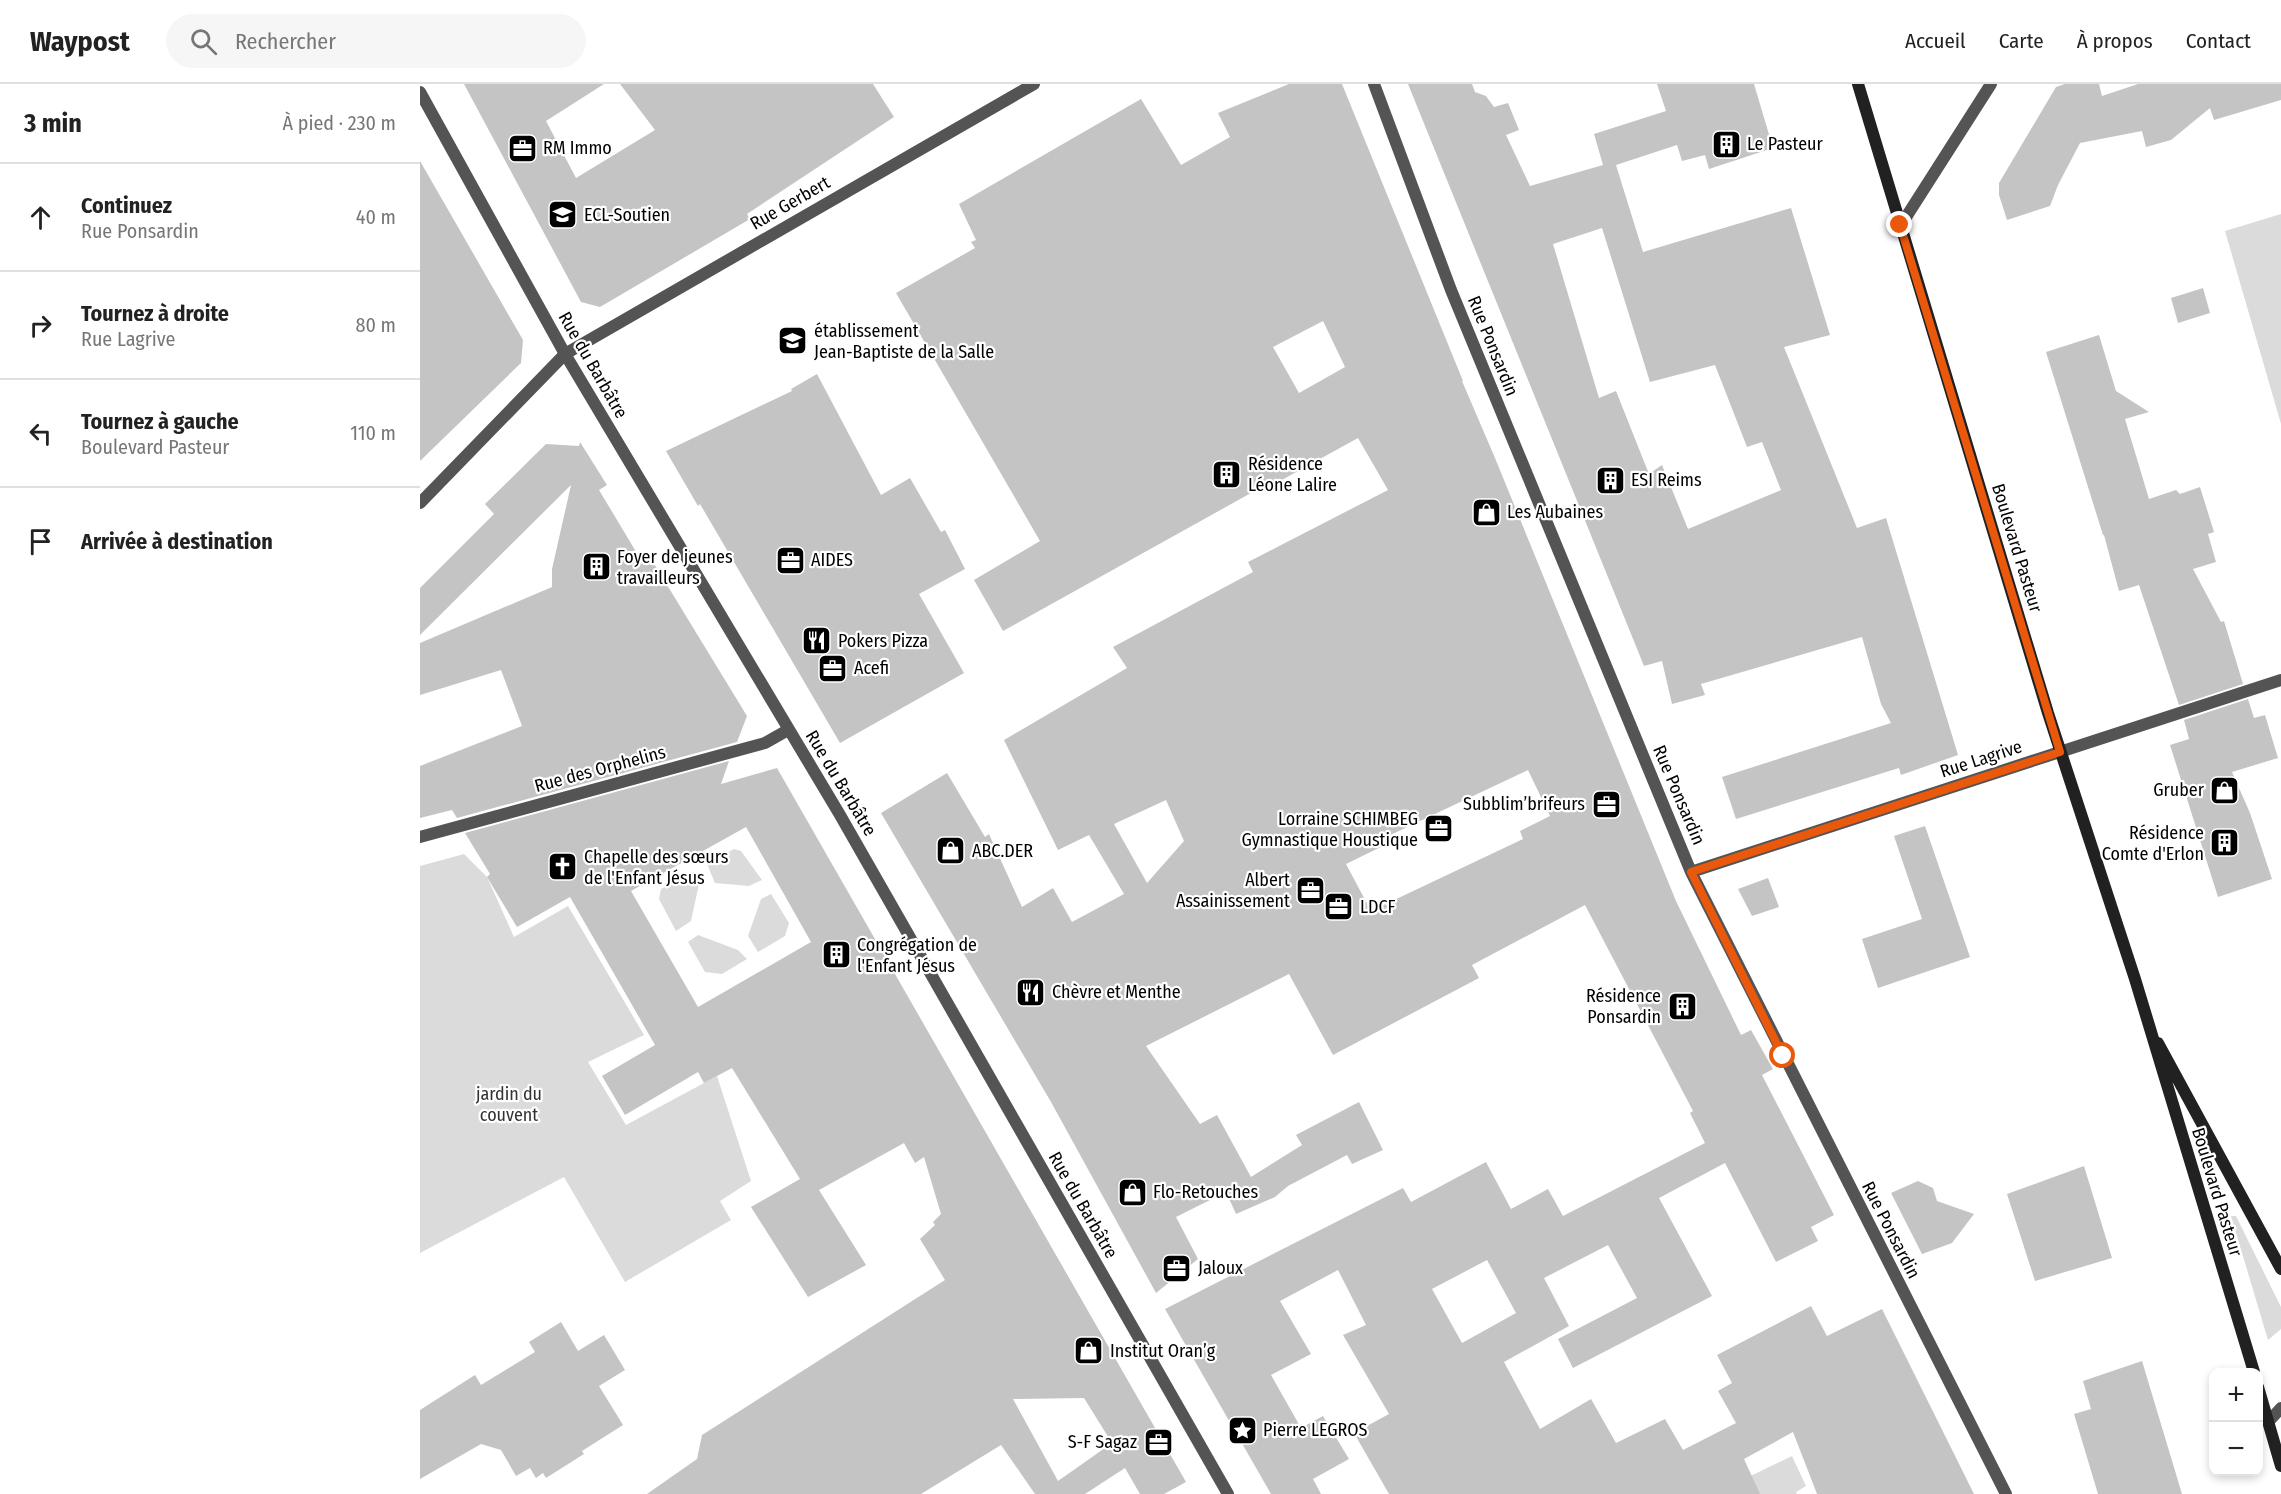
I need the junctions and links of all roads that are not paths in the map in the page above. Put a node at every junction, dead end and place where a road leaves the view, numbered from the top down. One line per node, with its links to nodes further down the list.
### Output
1 (1034, 84): 7 (street, Rue Gerbert)
2 (1374, 84): 13 (street, Rue Ponsardin)
3 (1858, 84): 6 (main road, Boulevard Pasteur)
4 (1991, 84): 6 (street)
5 (420, 92): 7 (street, Rue du Barbâtre)
6 (1900, 225): 11 (main road, Boulevard Pasteur)
7 (565, 354): 8 (street, Rue Gerbert); 10 (street, Rue du Barbâtre)
8 (420, 503)
9 (2281, 680): 11 (street, Rue Lagrive)
10 (788, 730): 12 (street, Rue des Orphelins); 21 (street, Rue du Barbâtre)
11 (2060, 752): 13 (street, Rue Lagrive); 14 (main road, Boulevard Pasteur)
12 (420, 837)
13 (1691, 872): 22 (street, Rue Ponsardin)
14 (2146, 1021): 15 (main road, Boulevard Pasteur); 16 (main road, Boulevard Pasteur)
15 (2281, 1269)
16 (2253, 1368)
17 (2263, 1401): 19 (main road)
18 (2281, 1408): 19 (street)
19 (2269, 1421): 20 (main road)
20 (2281, 1466)
21 (1228, 1494)
22 (2006, 1494)

